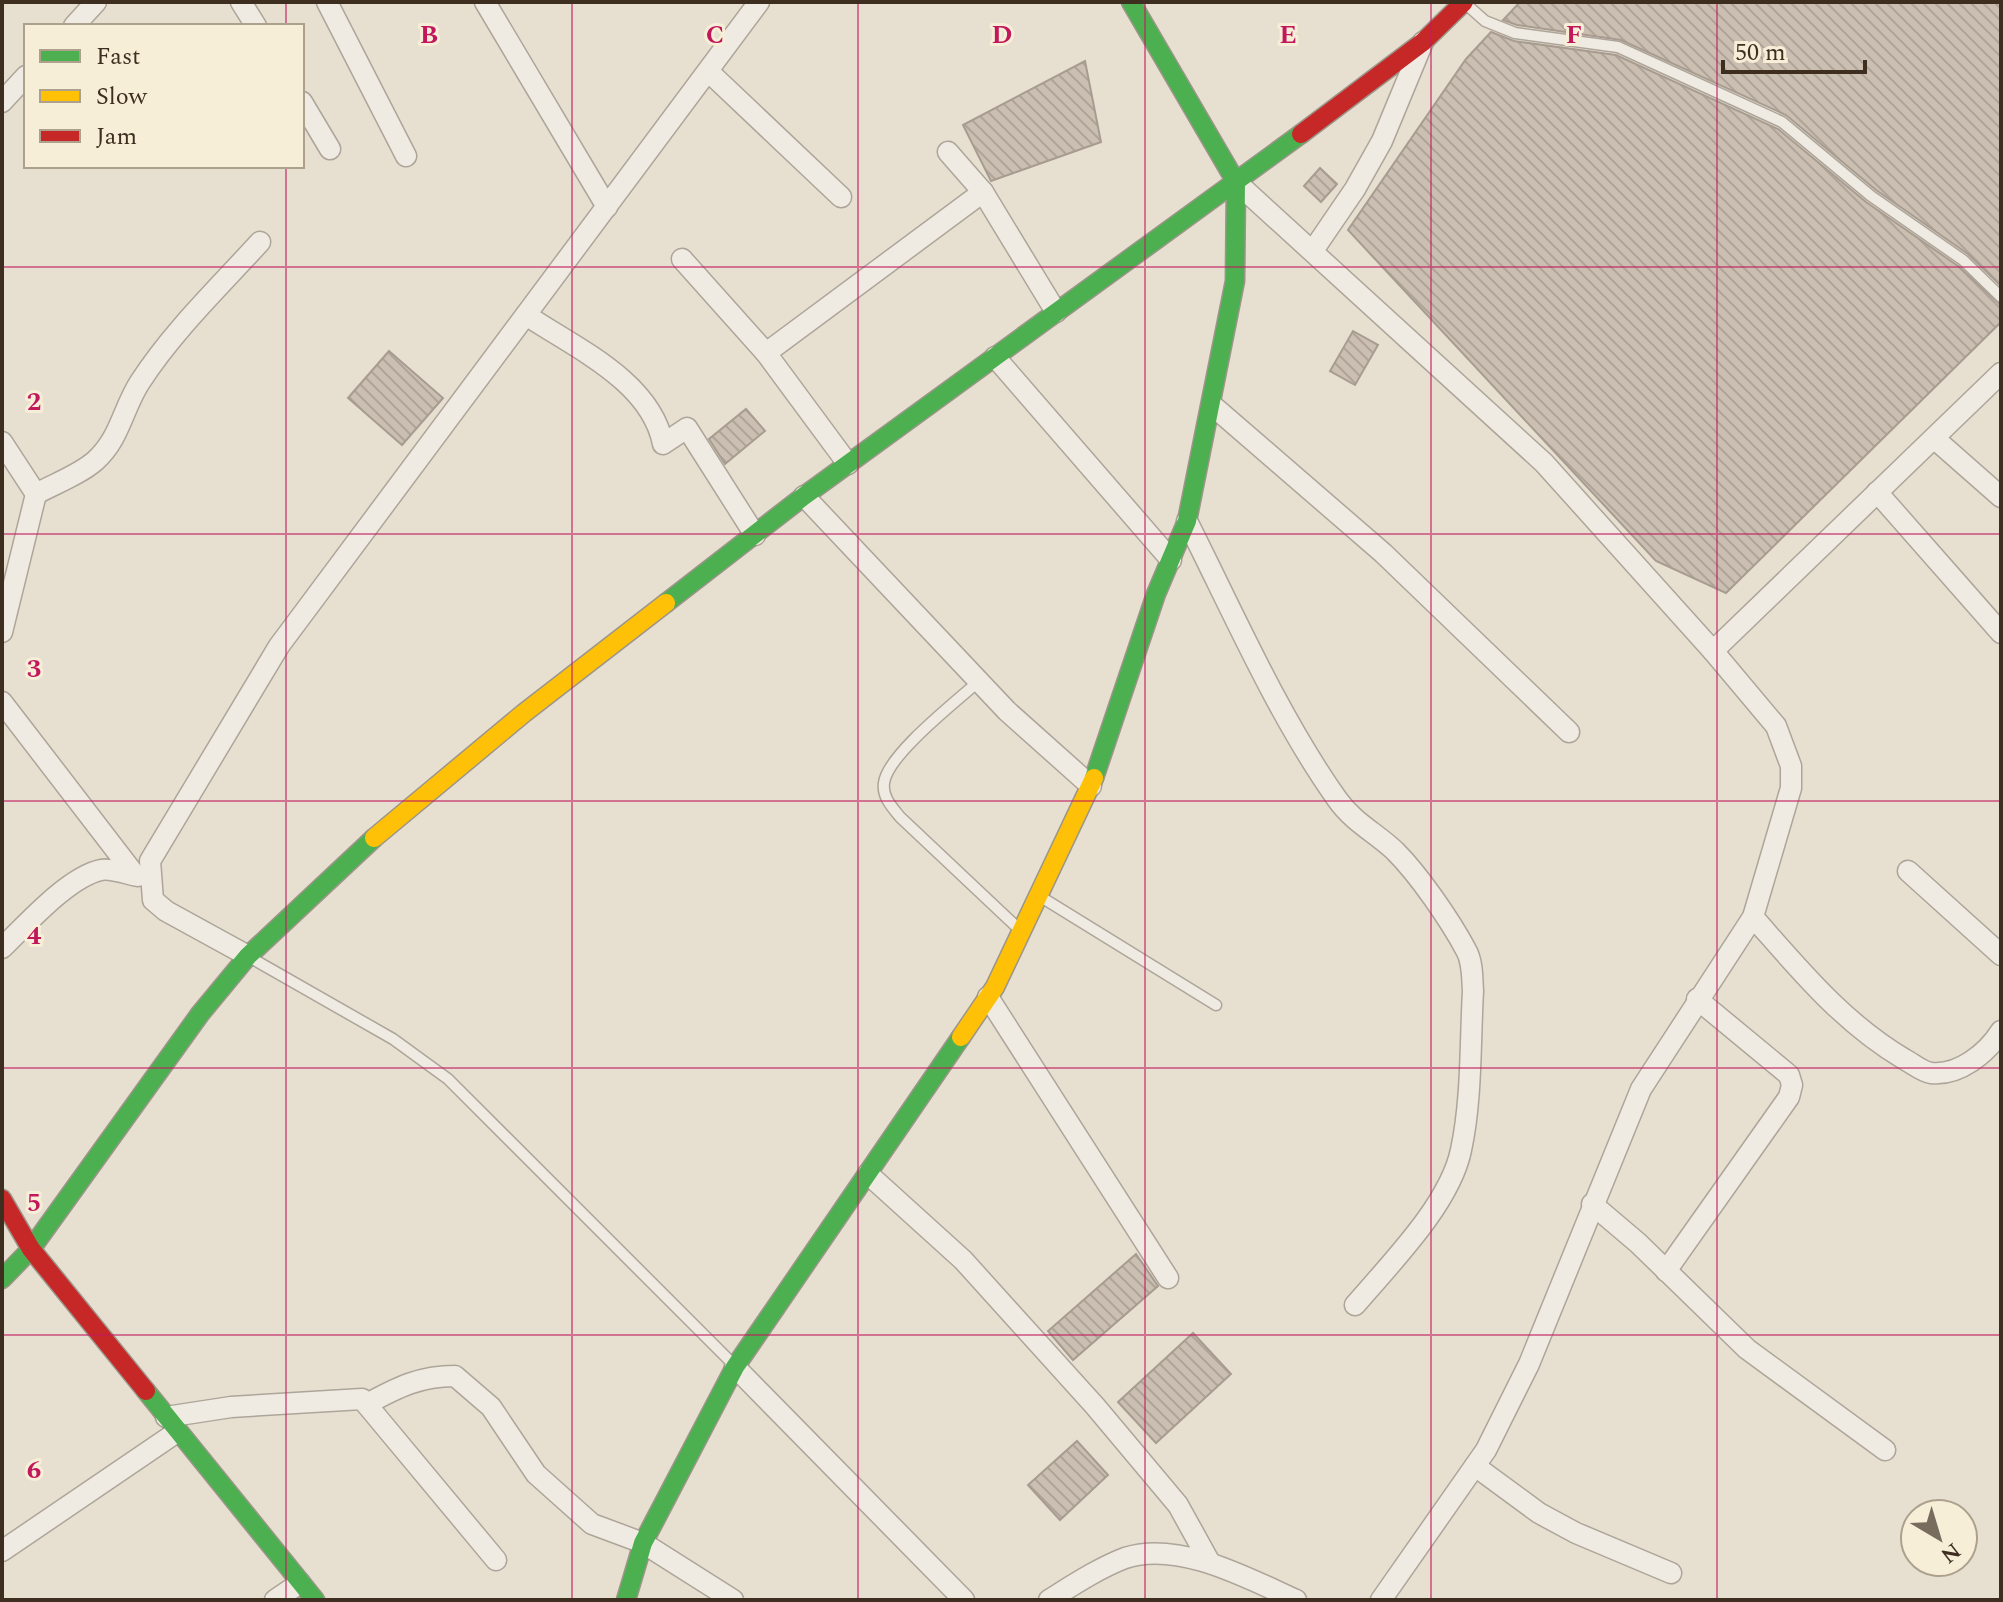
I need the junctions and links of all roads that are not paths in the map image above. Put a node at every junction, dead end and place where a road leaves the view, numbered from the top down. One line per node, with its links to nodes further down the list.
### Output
1 (96, 2): 8 (street)
2 (241, 2): 9 (street)
3 (327, 2): 17 (street)
4 (485, 2): 21 (street)
5 (759, 2): 11 (street)
6 (1131, 2): 18 (main road)
7 (1464, 2): 10 (main road); 25 (lane)
8 (76, 24)
9 (255, 24)
10 (1423, 42): 18 (main road); 23 (street)
11 (709, 72): 20 (street); 21 (street)
12 (24, 78): 13 (street)
13 (2, 102)
14 (304, 105): 15 (street)
15 (330, 149)
16 (948, 152): 19 (street)
17 (406, 156)
18 (1236, 182): 23 (street); 26 (main road); 31 (main road)
19 (983, 192): 26 (street); 28 (street)
20 (841, 197)
21 (607, 207): 27 (street)
22 (260, 242): 36 (street)
23 (1314, 249): 44 (street)
24 (682, 259): 28 (street)
25 (2001, 297)
26 (1056, 312): 29 (main road)
27 (526, 315): 40 (street); 50 (street)
28 (766, 353): 34 (street)
29 (995, 357): 34 (main road); 41 (street)
30 (1997, 385): 32 (street)
31 (1213, 406): 39 (main road); 47 (street)
32 (1935, 439): 35 (street); 38 (street)
33 (2, 442): 36 (street)
34 (848, 464): 37 (main road)
35 (1877, 492): 43 (street); 44 (street)
36 (36, 494): 42 (street)
37 (804, 496): 40 (main road); 45 (street)
38 (2001, 497)
39 (1187, 521): 41 (main road); 68 (street)
40 (755, 535): 56 (main road)
41 (1171, 560): 48 (main road)
42 (2, 632)
43 (2001, 633)
44 (1713, 651): 52 (street)
45 (979, 681): 48 (street); 53 (lane)
46 (2, 702): 50 (street)
47 (1569, 732)
48 (1091, 786): 51 (main road)
49 (1908, 871): 55 (street)
50 (142, 876): 54 (street); 56 (street)
51 (1039, 896): 53 (main road); 59 (lane)
52 (1753, 917): 58 (street); 60 (street)
53 (1022, 932): 57 (main road)
54 (2, 948)
55 (2001, 955)
56 (248, 956): 64 (main road); 69 (lane)
57 (988, 997): 61 (main road); 66 (street)
58 (1697, 999): 63 (street); 65 (street)
59 (1216, 1005)
60 (2001, 1031)
61 (868, 1174): 69 (main road); 77 (street)
62 (2, 1199): 64 (main road)
63 (1592, 1204): 65 (street); 73 (street)
64 (31, 1249): 67 (main road); 71 (main road)
65 (1666, 1271): 72 (street)
66 (1168, 1278)
67 (2, 1279)
68 (1355, 1305)
69 (735, 1367): 74 (main road); 84 (street)
70 (367, 1404): 71 (street); 74 (street); 76 (street)
71 (171, 1424): 75 (street); 79 (main road)
72 (1885, 1450)
73 (1475, 1466): 78 (street); 87 (street)
74 (643, 1543): 82 (main road); 83 (street)
75 (2, 1551)
76 (496, 1560)
77 (1209, 1561): 85 (street); 86 (street)
78 (1671, 1573)
79 (300, 1583): 80 (street); 81 (main road)
80 (275, 1600)
81 (315, 1600)
82 (626, 1600)
83 (733, 1600)
84 (964, 1600)
85 (1049, 1600)
86 (1295, 1600)
87 (1381, 1600)

